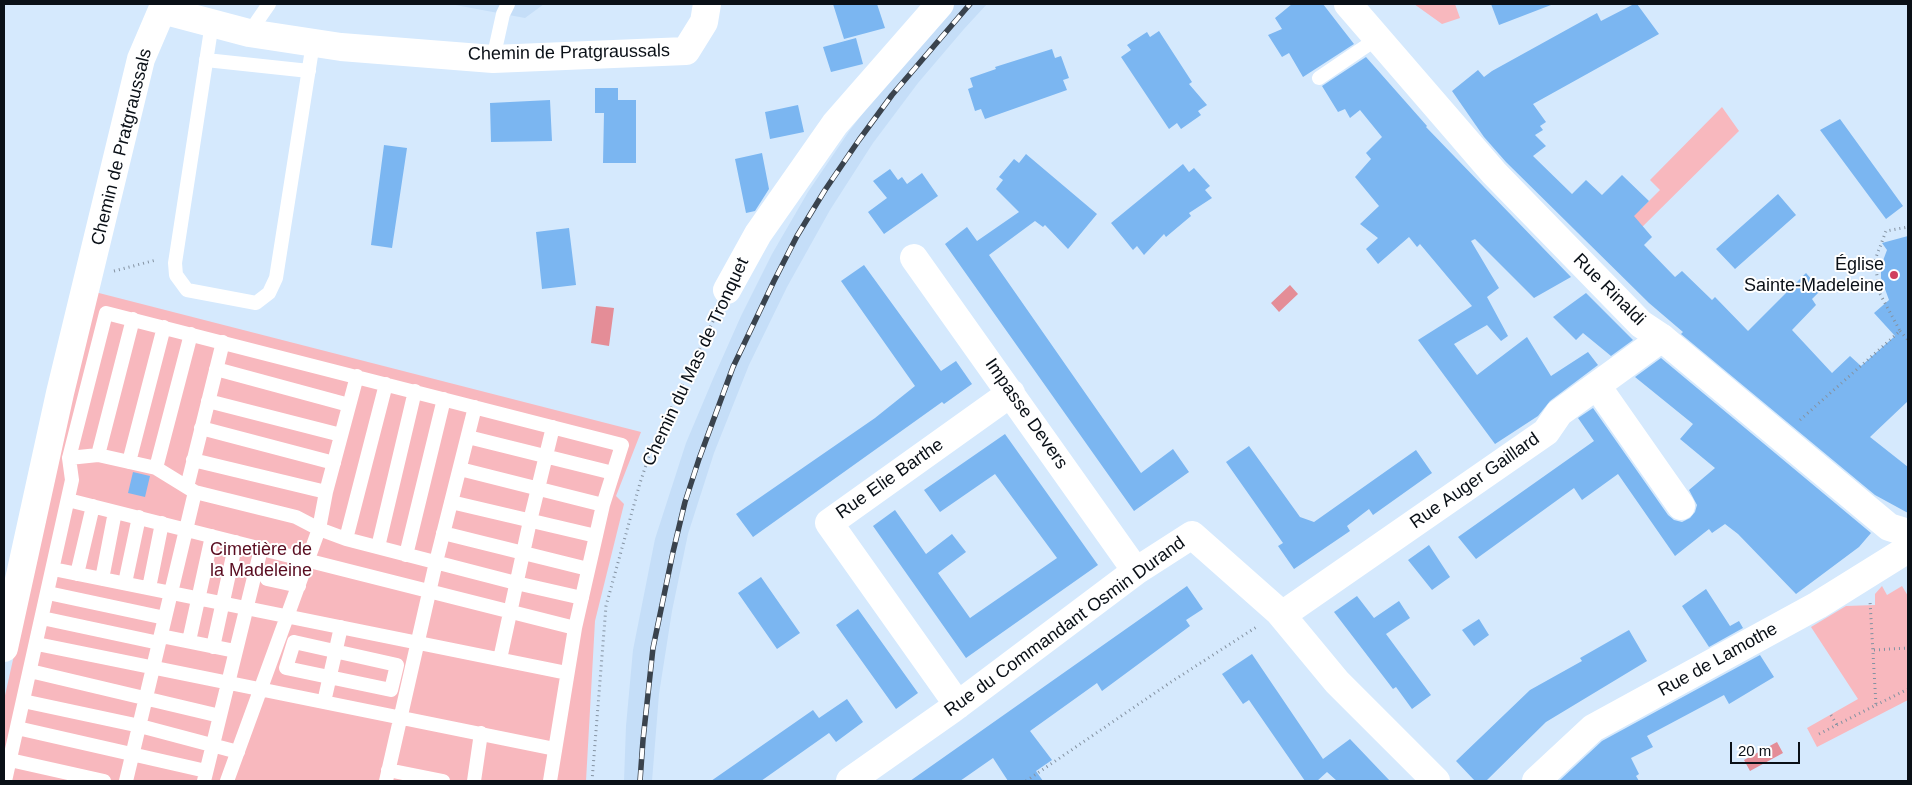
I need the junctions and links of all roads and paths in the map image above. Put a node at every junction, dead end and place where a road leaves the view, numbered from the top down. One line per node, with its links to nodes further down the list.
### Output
1 (269, 4): 8 (lane)
2 (508, 4): 11 (lane)
3 (940, 4): 19 (street, Chemin du Mas de Tronquet)
4 (1348, 4): 9 (street, Rue Rinaldi)
5 (154, 7): 7 (street, Chemin de Pratgraussals); 18 (street, Chemin de Pratgraussals)
6 (706, 13): 11 (street, Chemin de Pratgraussals)
7 (212, 23): 8 (street, Chemin de Pratgraussals); 12 (lane)
8 (249, 33): 10 (street, Chemin de Pratgraussals)
9 (1378, 38): 14 (lane); 24 (street, Rue Rinaldi)
10 (314, 43): 11 (street, Chemin de Pratgraussals); 13 (lane)
11 (493, 58)
12 (206, 60): 13 (lane); 16 (lane)
13 (309, 71): 16 (lane)
14 (1319, 78)
15 (1908, 227): 22 (path)
16 (176, 255): 18 (path)
17 (914, 258): 32 (street, Impasse Devers)
18 (88, 278): 108 (street, Chemin de Pratgraussals)
19 (727, 290): 148 (path, Chemin du Mas de Tronquet)
20 (133, 319): 21 (lane); 42 (lane); 44 (lane)
21 (164, 327): 23 (lane); 46 (lane)
22 (1900, 331): 25 (path); 41 (path)
23 (191, 334): 26 (lane); 48 (lane)
24 (1662, 338): 30 (street, Rue Auger Gaillard); 41 (street, Rue Rinaldi)
25 (1908, 340)
26 (223, 342): 27 (lane); 28 (lane)
27 (216, 369): 34 (lane); 35 (lane)
28 (356, 376): 29 (lane); 35 (lane)
29 (386, 384): 31 (lane); 69 (lane)
30 (1596, 386): 58 (street); 97 (street, Rue Auger Gaillard)
31 (415, 391): 33 (lane); 71 (lane)
32 (1011, 393): 80 (street, Impasse Devers); 124 (street, Rue Elie Barthe)
33 (444, 399): 36 (lane); 75 (lane)
34 (208, 401): 38 (lane); 39 (lane)
35 (349, 405): 39 (lane)
36 (475, 407): 37 (lane); 40 (lane)
37 (553, 427): 43 (lane); 50 (lane)
38 (201, 428): 45 (lane); 47 (lane)
39 (341, 435): 47 (lane)
40 (468, 437): 43 (lane); 49 (lane)
41 (1781, 437): 66 (street, Rue Rinaldi)
42 (98, 455): 44 (lane); 46 (lane)
43 (546, 456): 50 (lane); 51 (lane)
44 (69, 458): 54 (lane)
45 (193, 460): 52 (lane); 53 (lane)
46 (129, 462): 48 (lane)
47 (334, 463): 53 (lane)
48 (156, 468): 52 (lane)
49 (460, 469): 51 (lane); 55 (lane)
50 (613, 473): 56 (lane)
51 (537, 488): 56 (lane); 61 (lane)
52 (191, 490): 63 (lane); 64 (lane)
53 (326, 492): 63 (lane)
54 (68, 500): 57 (lane); 79 (lane)
55 (451, 502): 61 (lane); 65 (lane)
56 (603, 505): 68 (lane)
57 (93, 506): 59 (lane); 81 (lane)
58 (1681, 506)
59 (116, 512): 60 (lane); 82 (lane)
60 (139, 518): 62 (lane); 85 (lane)
61 (530, 521): 68 (lane); 74 (lane)
62 (162, 523): 64 (lane); 88 (lane)
63 (318, 529): 69 (lane); 76 (lane)
64 (186, 530): 67 (lane); 90 (lane)
65 (443, 533): 74 (lane); 77 (lane)
66 (1908, 533)
67 (212, 536): 70 (lane); 92 (lane)
68 (596, 536): 78 (lane)
69 (346, 539): 71 (lane)
70 (236, 542): 72 (lane); 94 (lane)
71 (378, 547): 75 (lane)
72 (261, 549): 76 (lane); 95 (lane)
73 (1908, 549): 84 (street, Rue de Lamothe)
74 (522, 553): 78 (lane); 86 (lane)
75 (406, 555): 77 (lane)
76 (308, 562): 87 (lane); 91 (lane)
77 (436, 562): 86 (lane); 91 (lane)
78 (588, 568): 93 (lane)
79 (53, 569): 81 (lane); 89 (lane)
80 (1136, 571): 97 (street, Rue du Commandant Osmin Durand); 124 (street, Rue du Commandant Osmin Durand)
81 (78, 574): 82 (lane)
82 (102, 579): 85 (lane)
83 (267, 579): 87 (lane)
84 (1863, 579): 110 (path); 152 (street, Rue de Lamothe)
85 (125, 583): 88 (lane)
86 (516, 583): 93 (lane); 96 (lane)
87 (299, 586): 98 (lane)
88 (149, 588): 90 (lane)
89 (48, 592): 99 (lane); 100 (lane)
90 (171, 592): 92 (lane); 100 (lane)
91 (429, 592): 96 (lane); 105 (lane)
92 (198, 598): 94 (lane); 104 (lane)
93 (582, 598): 102 (lane)
94 (223, 603): 95 (lane); 107 (lane)
95 (246, 608): 98 (lane); 111 (lane)
96 (510, 612): 102 (lane); 113 (lane)
97 (1280, 614): 150 (path); 151 (street, Rue du Commandant Osmin Durand)
98 (288, 616): 101 (lane); 119 (lane)
99 (42, 618): 103 (lane); 106 (lane)
100 (165, 618): 103 (lane)
101 (342, 627): 105 (lane); 112 (lane)
102 (575, 628): 116 (lane)
103 (160, 639): 104 (lane); 114 (lane)
104 (189, 641): 107 (lane)
105 (418, 642): 113 (lane); 128 (lane)
106 (37, 644): 114 (lane); 115 (lane)
107 (213, 647): 111 (lane)
108 (4, 648)
109 (1908, 648): 110 (path)
110 (1874, 650): 125 (path)
111 (236, 651): 118 (lane)
112 (336, 652): 117 (lane); 117 (lane); 117 (lane)
113 (500, 659): 116 (lane)
114 (154, 668): 118 (lane); 121 (lane)
115 (30, 671): 121 (lane); 122 (lane)
116 (567, 673): 135 (lane)
117 (330, 678): 123 (lane)
118 (228, 682): 119 (lane); 127 (lane)
119 (261, 688): 123 (lane); 136 (lane)
120 (1908, 689): 125 (path)
121 (146, 698): 127 (lane); 130 (lane)
122 (24, 701): 130 (lane); 131 (lane)
123 (324, 702): 128 (lane)
124 (958, 705): 149 (street, Rue du Commandant Osmin Durand)
125 (1876, 705): 129 (path)
126 (1831, 715): 129 (path)
127 (220, 716): 134 (lane)
128 (400, 719): 132 (lane); 140 (lane)
129 (1837, 725): 133 (path)
130 (140, 726): 134 (lane); 137 (lane)
131 (17, 728): 137 (lane); 138 (lane)
132 (481, 733): 135 (lane); 146 (lane)
133 (1819, 734)
134 (213, 745): 136 (lane); 139 (lane)
135 (554, 749): 147 (lane)
136 (238, 752): 144 (lane)
137 (133, 756): 139 (lane); 143 (lane)
138 (10, 760): 141 (lane); 142 (lane)
139 (205, 776)
140 (387, 776): 145 (lane)
141 (6, 781)
142 (104, 781)
143 (126, 781)
144 (227, 781)
145 (443, 781)
146 (474, 781)
147 (550, 781)
148 (592, 781)
149 (850, 781)
150 (1026, 781)
151 (1436, 781)
152 (1536, 781)

